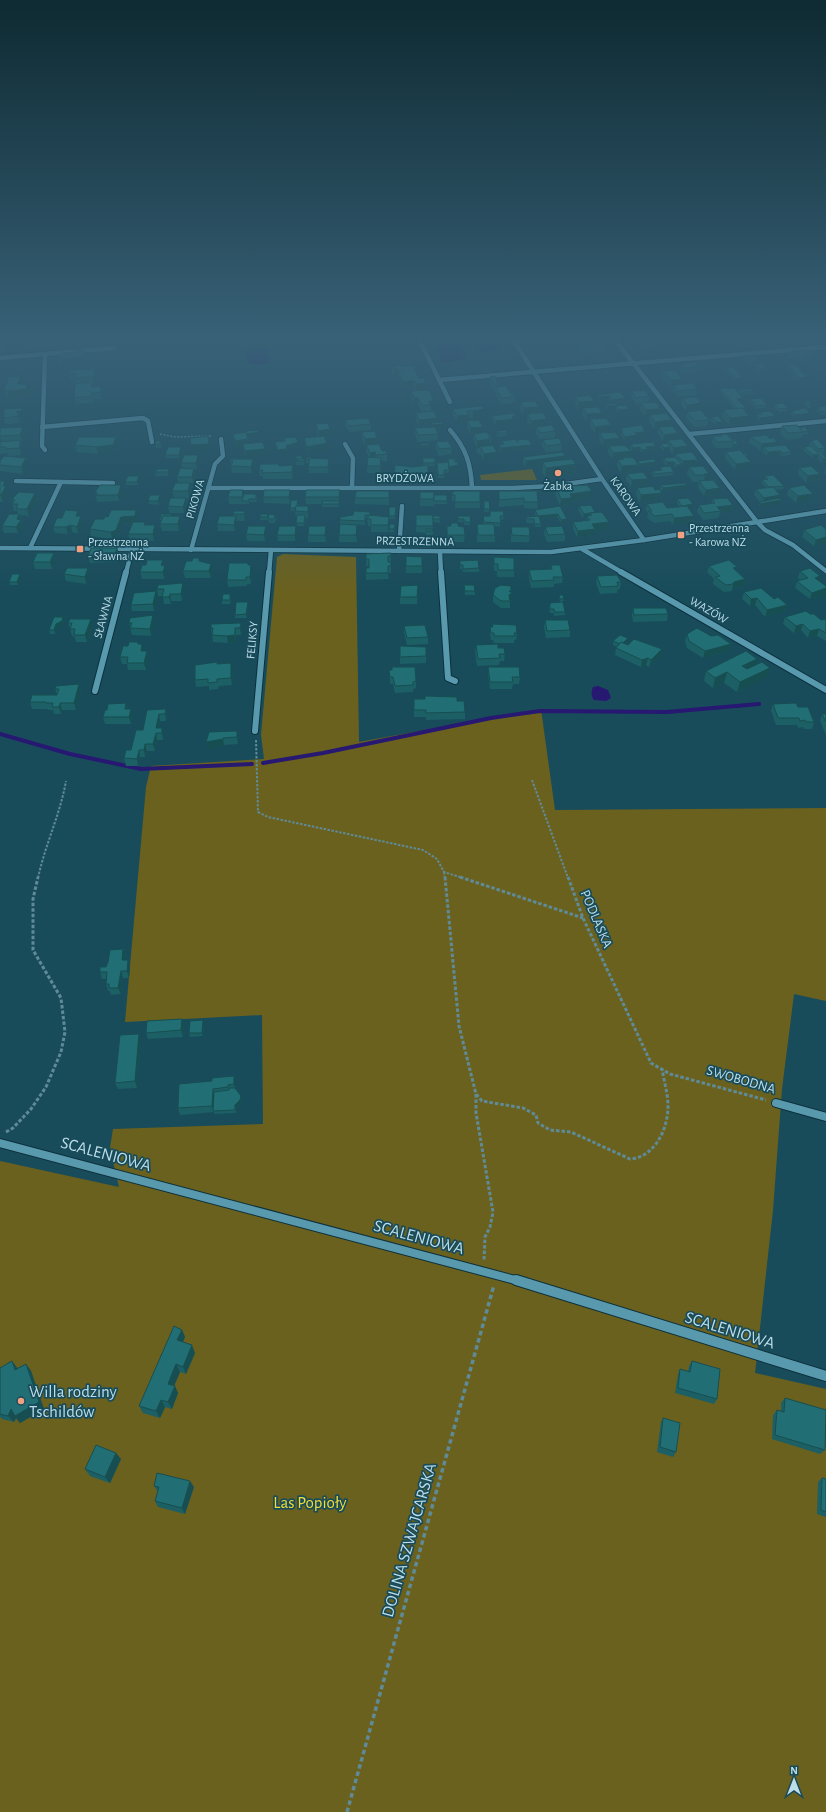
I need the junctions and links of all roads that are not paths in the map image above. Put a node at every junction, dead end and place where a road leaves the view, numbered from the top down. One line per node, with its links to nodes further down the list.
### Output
1 (58, 426): 6 (street)
2 (149, 426): 10 (street)
3 (568, 426): 13 (street, KAROWA)
4 (683, 426): 8 (street)
5 (778, 426): 8 (street)
6 (42, 427): 12 (street)
7 (450, 430): 19 (street)
8 (690, 434): 22 (street)
9 (222, 440): 17 (street, PIKOWA)
10 (152, 442)
11 (345, 444): 18 (street)
12 (45, 450)
13 (602, 479): 19 (street, BRYDŻOWA); 23 (street, KAROWA)
14 (16, 481): 15 (street)
15 (61, 482): 16 (street); 25 (street)
16 (113, 483)
17 (208, 488): 18 (street, BRYDŻOWA); 28 (street, PIKOWA)
18 (352, 488): 19 (street, BRYDŻOWA)
19 (472, 488)
20 (402, 506): 30 (street)
21 (826, 511): 22 (street, PRZESTRZENNA)
22 (757, 522): 23 (street, PRZESTRZENNA); 32 (street)
23 (644, 540): 27 (street, PRZESTRZENNA)
24 (0, 548): 25 (street, PRZESTRZENNA)
25 (30, 548): 26 (street, PRZESTRZENNA)
26 (132, 549): 28 (street, PRZESTRZENNA); 35 (street, SŁAWNA)
27 (582, 549): 31 (street, PRZESTRZENNA); 34 (street, WAZÓW)
28 (191, 550): 29 (street, PRZESTRZENNA)
29 (270, 550): 30 (street, PRZESTRZENNA); 36 (street, FELIKSY)
30 (399, 551): 31 (street, PRZESTRZENNA)
31 (440, 552): 33 (street)
32 (826, 570)
33 (456, 682)
34 (826, 690)
35 (95, 691)
36 (255, 731)
37 (776, 1103): 38 (street, SWOBODNA)
38 (826, 1117)
39 (0, 1143): 40 (street, SCALENIOWA)
40 (826, 1376)

